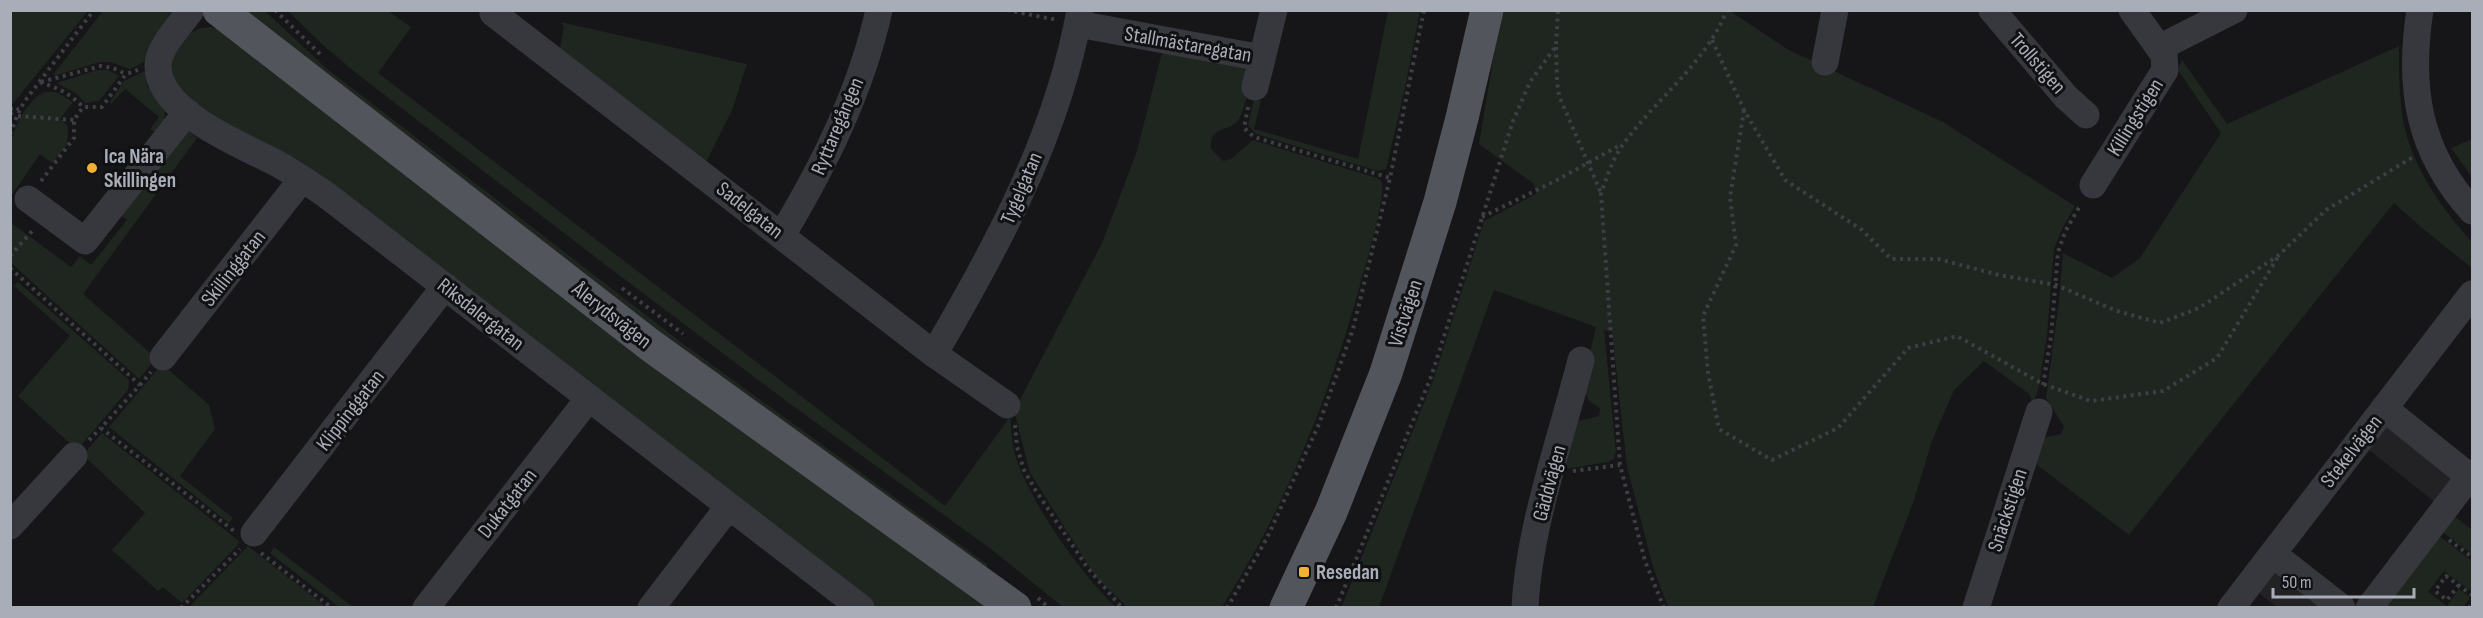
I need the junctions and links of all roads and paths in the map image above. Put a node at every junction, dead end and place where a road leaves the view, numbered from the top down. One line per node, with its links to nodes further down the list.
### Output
1 (94, 10): 25 (path)
2 (191, 10): 31 (street, Riksdalergatan)
3 (219, 10): 76 (main road, Ålerydsvägen)
4 (275, 10): 22 (path)
5 (879, 10): 47 (street, Ryttaregången)
6 (1007, 10): 18 (path)
7 (1274, 10): 23 (street, Stallmästaregatan)
8 (1424, 10): 40 (path)
9 (1487, 10): 78 (main road, Vistvägen)
10 (1558, 10): 20 (path)
11 (1727, 10): 19 (path)
12 (1835, 10): 24 (street)
13 (1992, 10): 33 (street, Trollstigen)
14 (2132, 10): 21 (street)
15 (2234, 10): 21 (street)
16 (2420, 10): 38 (street)
17 (493, 13): 47 (street, Sadelgatan)
18 (1079, 17): 23 (street, Stallmästaregatan); 56 (street, Tygelgatan)
19 (1712, 40): 30 (path); 37 (path)
20 (1556, 46): 39 (path); 46 (path)
21 (2159, 48): 42 (street, Killingstigen)
22 (324, 57)
23 (1262, 58): 26 (street, Stallmästaregatan)
24 (1825, 62)
25 (39, 82): 27 (path); 27 (path); 29 (path)
26 (1255, 87): 40 (path)
27 (83, 106): 35 (path)
28 (10, 109): 29 (path)
29 (20, 109): 32 (path); 34 (path)
30 (1744, 110): 52 (path); 59 (path)
31 (187, 112): 41 (street, Riksdalergatan); 44 (street)
32 (10, 114)
33 (2086, 115)
34 (18, 116): 35 (path); 36 (path)
35 (74, 120): 44 (path)
36 (10, 134)
37 (1623, 144): 39 (path); 43 (path)
38 (2429, 148): 45 (street); 48 (path)
39 (1588, 163): 43 (path); 46 (path)
40 (1390, 178): 86 (path)
41 (302, 180): 53 (street, Riksdalergatan); 57 (street, Skillinggatan)
42 (2093, 185): 52 (path)
43 (1601, 194): 65 (path)
44 (38, 206): 49 (path)
45 (2472, 211)
46 (1482, 218): 87 (path)
47 (782, 235): 56 (street, Sadelgatan)
48 (2279, 255): 52 (path); 59 (path)
49 (10, 256)
50 (10, 268): 71 (path)
51 (616, 284): 55 (path)
52 (2056, 285): 59 (path)
53 (445, 286): 60 (street, Riksdalergatan); 71 (street, Klippinggatan)
54 (2472, 294): 62 (street, Stekelvägen)
55 (689, 339)
56 (934, 354): 61 (street, Sadelgatan)
57 (163, 357)
58 (1581, 360): 66 (street, Gäddvägen)
59 (2043, 384): 63 (path)
60 (589, 398): 68 (street, Riksdalergatan); 81 (street, Dukatgatan)
61 (1007, 405): 85 (path)
62 (2384, 408): 67 (street); 72 (street, Stekelvägen)
63 (2039, 412): 90 (street, Snäckstigen)
64 (74, 456): 69 (street)
65 (1620, 465): 66 (path); 89 (path)
66 (1551, 475): 88 (street, Gäddvägen)
67 (2471, 475): 70 (street)
68 (729, 506): 82 (street); 83 (street, Riksdalergatan)
69 (10, 526)
70 (2432, 526): 73 (path); 93 (street)
71 (251, 537): 79 (path); 80 (path)
72 (2273, 554): 91 (street, Stekelvägen); 92 (street)
73 (2472, 557)
74 (2459, 585): 74 (path); 75 (path)
75 (2472, 595)
76 (1025, 602): 84 (path)
77 (2472, 603): 94 (path)
78 (1288, 606)
79 (181, 608)
80 (332, 608)
81 (426, 608)
82 (651, 608)
83 (861, 608)
84 (1049, 608)
85 (1122, 608)
86 (1227, 608)
87 (1336, 608)
88 (1525, 608)
89 (1664, 608)
90 (1976, 608)
91 (2231, 608)
92 (2342, 608)
93 (2369, 608)
94 (2469, 608)

